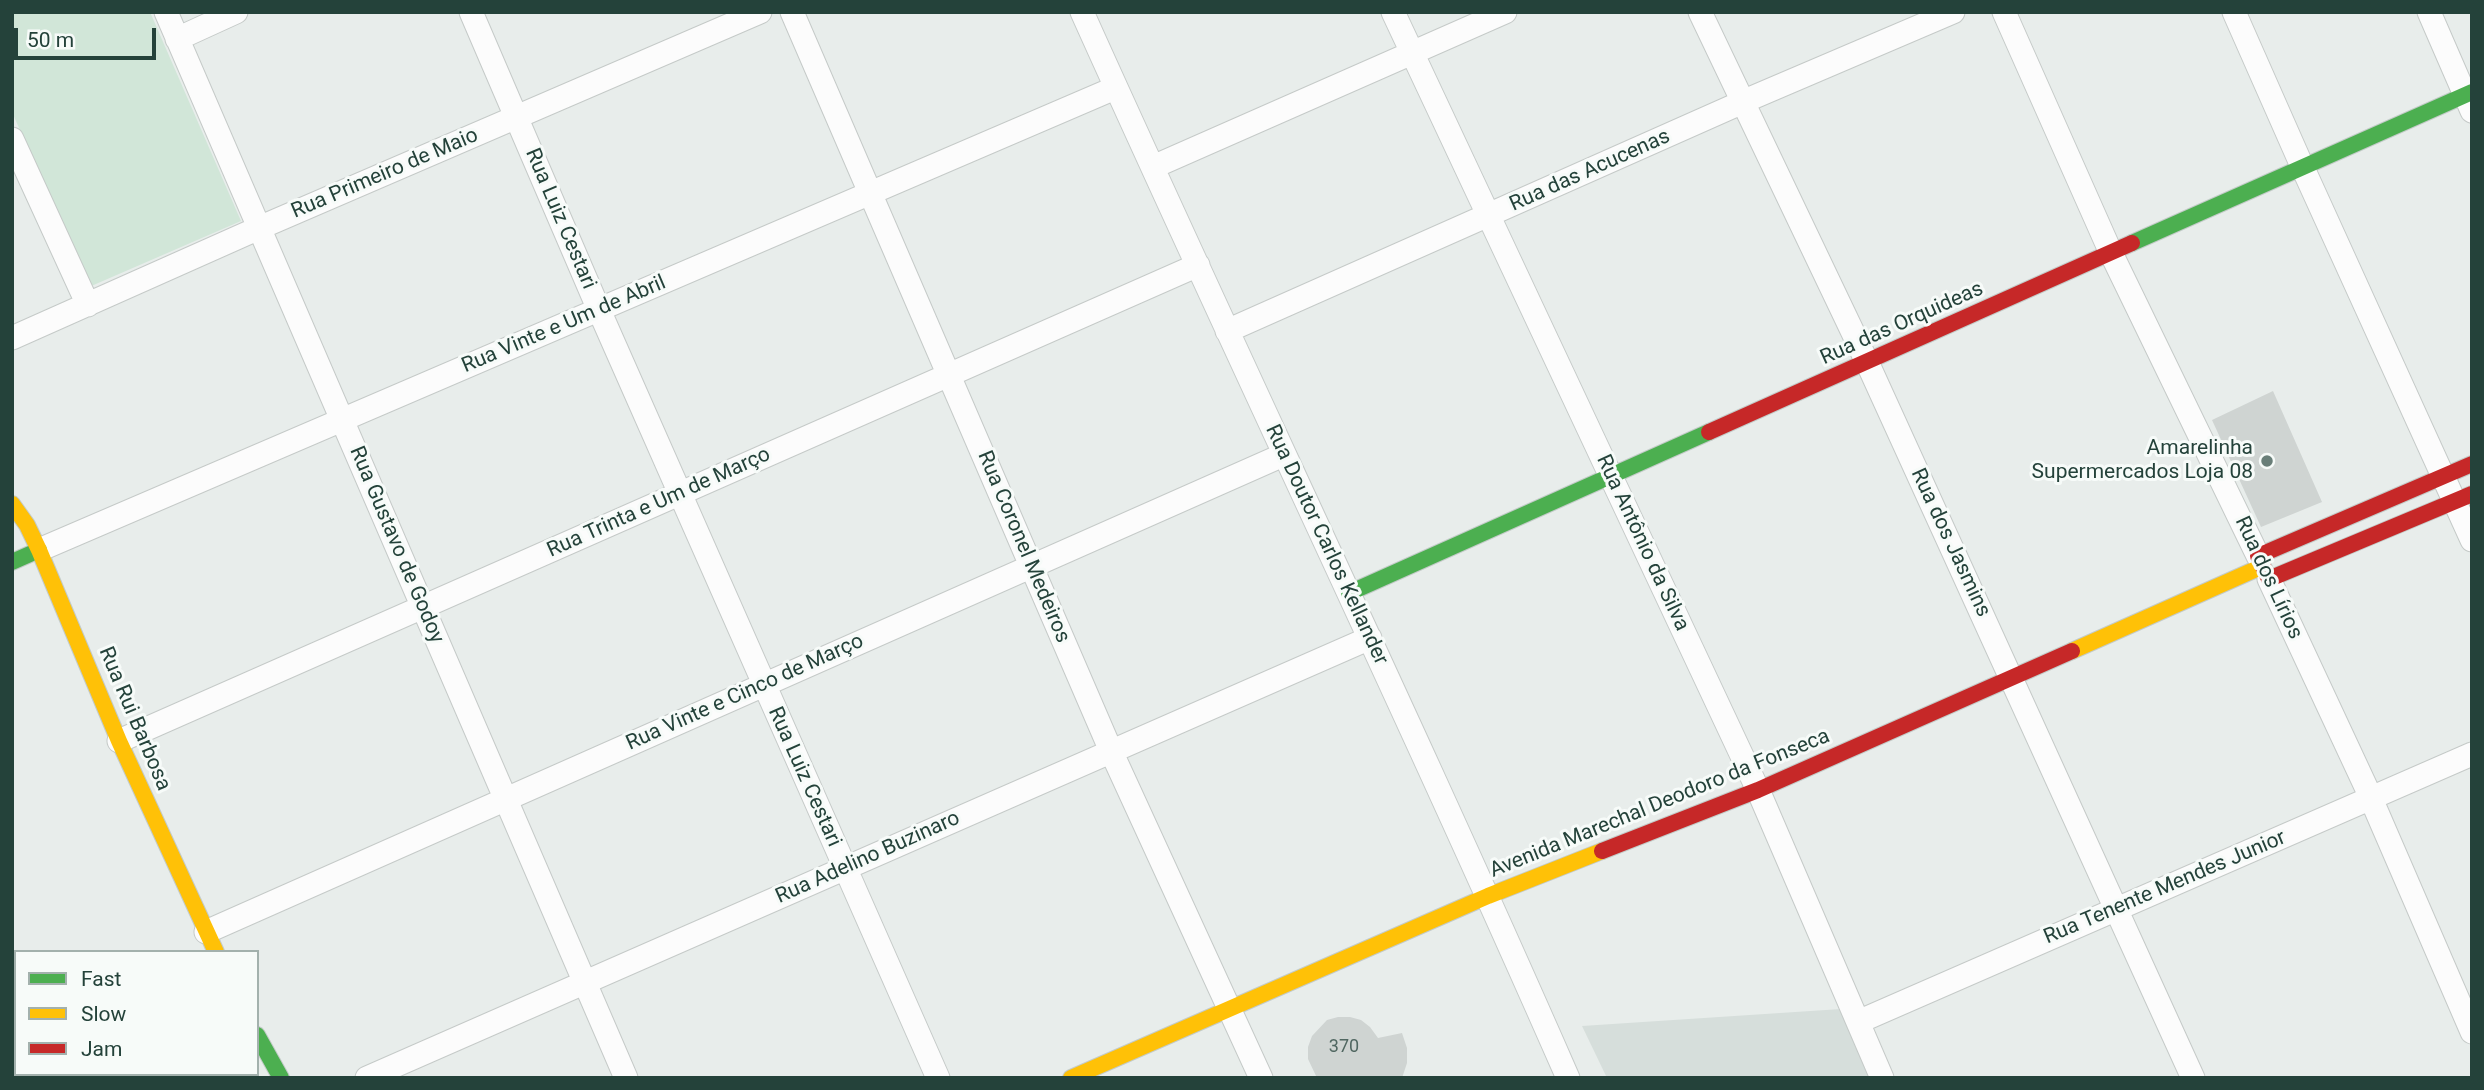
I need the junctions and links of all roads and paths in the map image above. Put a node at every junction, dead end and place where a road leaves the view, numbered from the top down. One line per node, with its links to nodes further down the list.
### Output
1 (166, 12): 14 (street, Rua Gustavo de Godoy)
2 (236, 12): 14 (street)
3 (471, 12): 19 (street, Rua Luiz Cestari)
4 (760, 12): 19 (street, Rua Primeiro de Maio)
5 (792, 12): 23 (street, Rua Coronel Medeiros)
6 (1392, 12): 15 (street, Rua Antônio da Silva)
7 (1505, 12): 15 (street)
8 (1700, 12): 18 (street, Rua dos Jasmins)
9 (1953, 12): 18 (street, Rua das Acucenas)
10 (2004, 12): 26 (street, Rua dos Lírios)
11 (2234, 12): 21 (street)
12 (2429, 12): 17 (street)
13 (1084, 13): 16 (street, Rua Doutor Carlos Kellander)
14 (177, 39): 25 (street, Rua Gustavo de Godoy)
15 (1411, 54): 22 (street); 24 (street, Rua Antônio da Silva)
16 (1115, 88): 22 (street, Rua Doutor Carlos Kellander); 23 (street, Rua Vinte e Um de Abril)
17 (2469, 99): 21 (street, Rua das Orquideas)
18 (1743, 103): 24 (street, Rua das Acucenas); 32 (street, Rua dos Jasmins)
19 (516, 118): 25 (street, Rua Primeiro de Maio); 29 (street, Rua Luiz Cestari)
20 (12, 139): 28 (street)
21 (2302, 166): 26 (street, Rua das Orquideas); 38 (street)
22 (1153, 167): 27 (street, Rua Doutor Carlos Kellander)
23 (869, 194): 29 (street, Rua Vinte e Um de Abril); 33 (street, Rua Coronel Medeiros)
24 (1490, 216): 30 (street, Rua das Acucenas); 37 (street, Rua Antônio da Silva)
25 (259, 228): 28 (street, Rua Primeiro de Maio); 34 (street, Rua Gustavo de Godoy)
26 (2111, 253): 32 (street, Rua das Orquideas); 46 (street, Rua dos Lírios)
27 (1198, 265): 30 (street, Rua Doutor Carlos Kellander); 33 (street, Rua Trinta e Um de Março)
28 (88, 305): 31 (street, Rua Primeiro de Maio)
29 (599, 310): 34 (street, Rua Vinte e Um de Abril); 39 (street, Rua Luiz Cestari)
30 (1227, 331): 35 (street, Rua Doutor Carlos Kellander)
31 (12, 338)
32 (1867, 362): 37 (street, Rua das Orquideas); 50 (street, Rua dos Jasmins)
33 (948, 376): 39 (street, Rua Trinta e Um de Março); 45 (street, Rua Coronel Medeiros)
34 (342, 420): 43 (street, Rua Vinte e Um de Abril); 48 (street, Rua Gustavo de Godoy)
35 (1283, 455): 45 (street, Rua Vinte e Cinco de Março); 47 (street, Rua Doutor Carlos Kellander)
36 (2472, 464): 38 (street, Avenida Marechal Deodoro da Fonseca)
37 (1611, 477): 47 (street, Rua das Orquideas); 55 (street, Rua Antônio da Silva)
38 (2442, 477): 40 (street); 46 (street, Avenida Marechal Deodoro da Fonseca)
39 (680, 494): 48 (street, Rua Trinta e Um de Março); 51 (street, Rua Luiz Cestari)
40 (2463, 498): 42 (street); 46 (street, Avenida Marechal Deodoro da Fonseca)
41 (12, 504): 43 (street, Rua Rui Barbosa)
42 (2472, 540)
43 (39, 551): 44 (street, Rua Vinte e Um de Abril); 52 (street, Rua Rui Barbosa)
44 (12, 562)
45 (1032, 566): 51 (street, Rua Vinte e Cinco de Março); 53 (street, Rua Coronel Medeiros)
46 (2263, 567): 50 (street, Avenida Marechal Deodoro da Fonseca); 57 (street, Rua dos Lírios)
47 (1349, 593): 49 (street, Rua Doutor Carlos Kellander)
48 (424, 607): 52 (street, Rua Trinta e Um de Março); 56 (street, Rua Gustavo de Godoy)
49 (1370, 638): 53 (street, Rua Adelino Buzinaro); 59 (street, Rua Doutor Carlos Kellander)
50 (2011, 678): 55 (street, Avenida Marechal Deodoro da Fonseca); 60 (street, Rua dos Jasmins)
51 (764, 685): 56 (street, Rua Vinte e Cinco de Março); 58 (street, Rua Luiz Cestari)
52 (119, 741): 61 (street, Rua Rui Barbosa)
53 (1111, 751): 58 (street, Rua Adelino Buzinaro); 63 (street, Rua Coronel Medeiros)
54 (2472, 754): 57 (street, Rua Tenente Mendes Junior)
55 (1758, 790): 59 (street, Avenida Marechal Deodoro da Fonseca); 64 (street, Rua Antônio da Silva)
56 (505, 799): 61 (street, Rua Vinte e Cinco de Março); 62 (street, Rua Gustavo de Godoy)
57 (2371, 799): 60 (street, Rua Tenente Mendes Junior); 65 (street, Rua dos Lírios)
58 (844, 868): 62 (street, Rua Adelino Buzinaro); 70 (street, Rua Luiz Cestari)
59 (1488, 896): 63 (street, Avenida Marechal Deodoro da Fonseca); 73 (street, Rua Doutor Carlos Kellander)
60 (2115, 909): 64 (street, Rua Tenente Mendes Junior); 75 (street, Rua dos Jasmins)
61 (211, 942)
62 (583, 983): 68 (street, Rua Adelino Buzinaro); 69 (street, Rua Gustavo de Godoy)
63 (1230, 1009): 71 (street, Avenida Marechal Deodoro da Fonseca); 72 (street, Rua Coronel Medeiros)
64 (1858, 1023): 74 (street, Rua Antônio da Silva)
65 (2472, 1032)
66 (259, 1039): 67 (street)
67 (281, 1078)
68 (366, 1078)
69 (626, 1078)
70 (938, 1078)
71 (1071, 1078)
72 (1261, 1078)
73 (1568, 1078)
74 (1882, 1078)
75 (2193, 1078)

